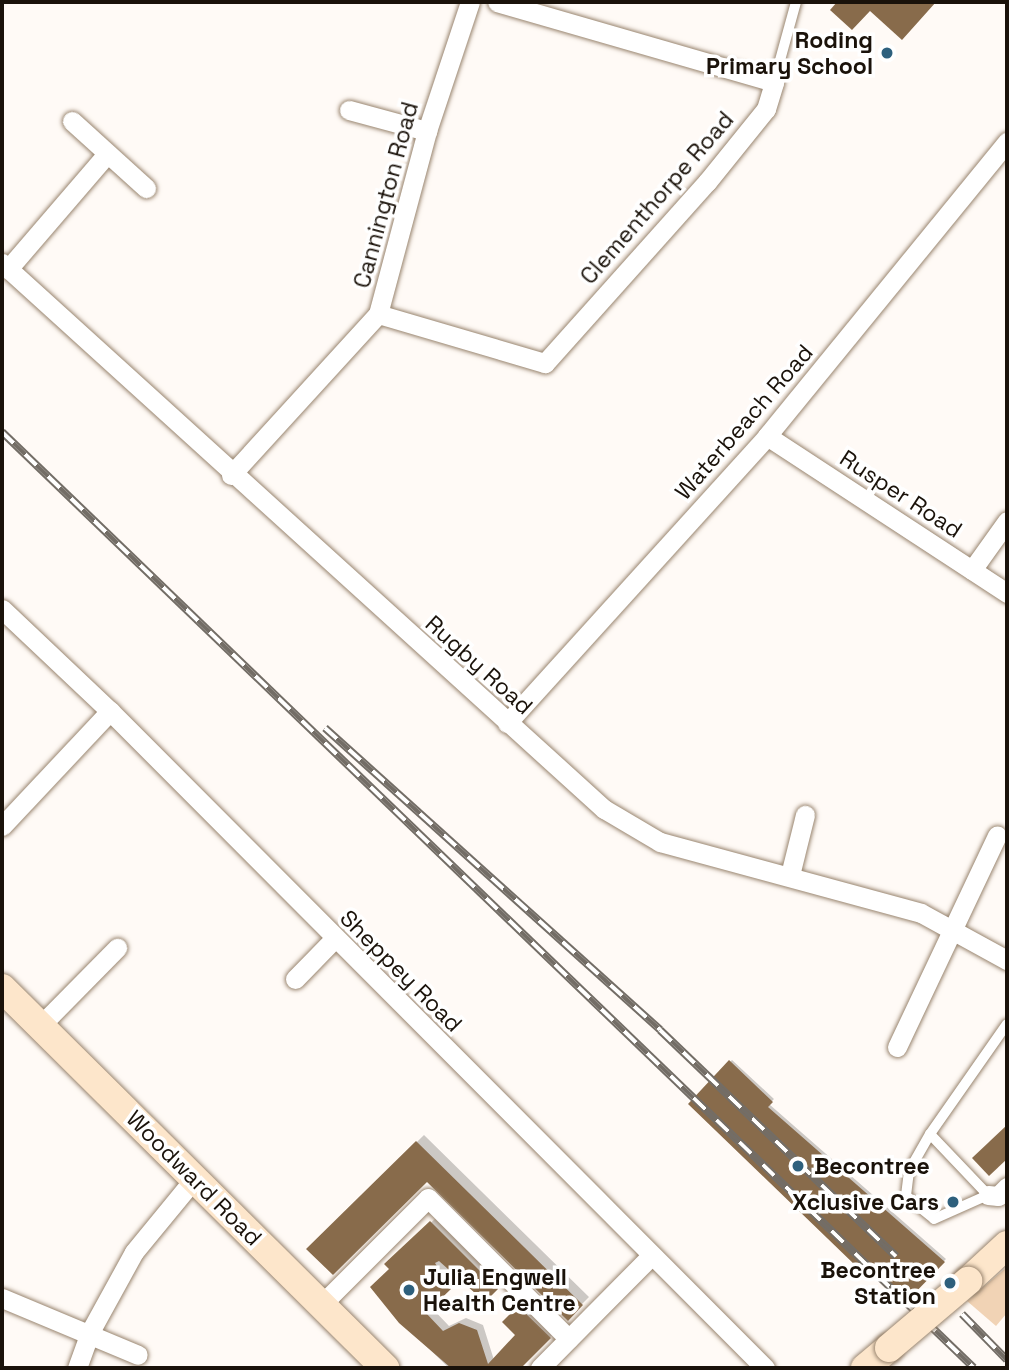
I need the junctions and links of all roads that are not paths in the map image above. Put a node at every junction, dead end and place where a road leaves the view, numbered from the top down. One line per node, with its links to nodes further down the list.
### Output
1 (470, 2): 7 (street, Cannington Road)
2 (497, 2): 4 (street)
3 (796, 2): 4 (lane)
4 (774, 82): 12 (street, Clementhorpe Road)
5 (349, 110): 7 (street)
6 (72, 121): 9 (street)
7 (427, 131): 12 (street, Cannington Road)
8 (1005, 148): 13 (street, Waterbeach Road)
9 (107, 154): 10 (street); 11 (street)
10 (146, 188)
11 (5, 266): 14 (street, Rugby Road)
12 (378, 313): 14 (street, Cannington Road)
13 (767, 436): 16 (street, Rusper Road); 20 (street, Waterbeach Road)
14 (231, 475): 20 (street, Rugby Road)
15 (1007, 521): 16 (street)
16 (972, 570): 17 (street, Rusper Road)
17 (1007, 593)
18 (2, 609): 19 (street, Sheppey Road)
19 (110, 711): 22 (street); 26 (street, Sheppey Road)
20 (507, 723): 24 (street, Rugby Road)
21 (805, 816): 24 (street)
22 (2, 826)
23 (997, 835): 25 (street)
24 (790, 875): 25 (street, Rugby Road)
25 (954, 928): 28 (street, Rugby Road); 33 (street)
26 (334, 939): 29 (street); 39 (street, Sheppey Road)
27 (117, 948): 32 (street)
28 (1007, 960)
29 (295, 979)
30 (2, 988): 32 (street, Woodward Road)
31 (1007, 1024): 34 (lane)
32 (40, 1026): 35 (street, Woodward Road)
33 (897, 1047)
34 (930, 1135): 37 (lane); 37 (lane)
35 (194, 1179): 41 (street, Woodward Road); 42 (street)
36 (1007, 1187): 37 (street)
37 (988, 1195)
38 (1007, 1245): 49 (street, bridge)
39 (651, 1256): 43 (street); 48 (street, Sheppey Road)
40 (2, 1298): 42 (street)
41 (321, 1305): 43 (street); 46 (street, Woodward Road)
42 (90, 1332): 44 (street); 45 (street)
43 (569, 1339): 47 (street)
44 (138, 1355)
45 (76, 1368)
46 (385, 1368)
47 (540, 1368)
48 (765, 1368)
49 (865, 1368)

